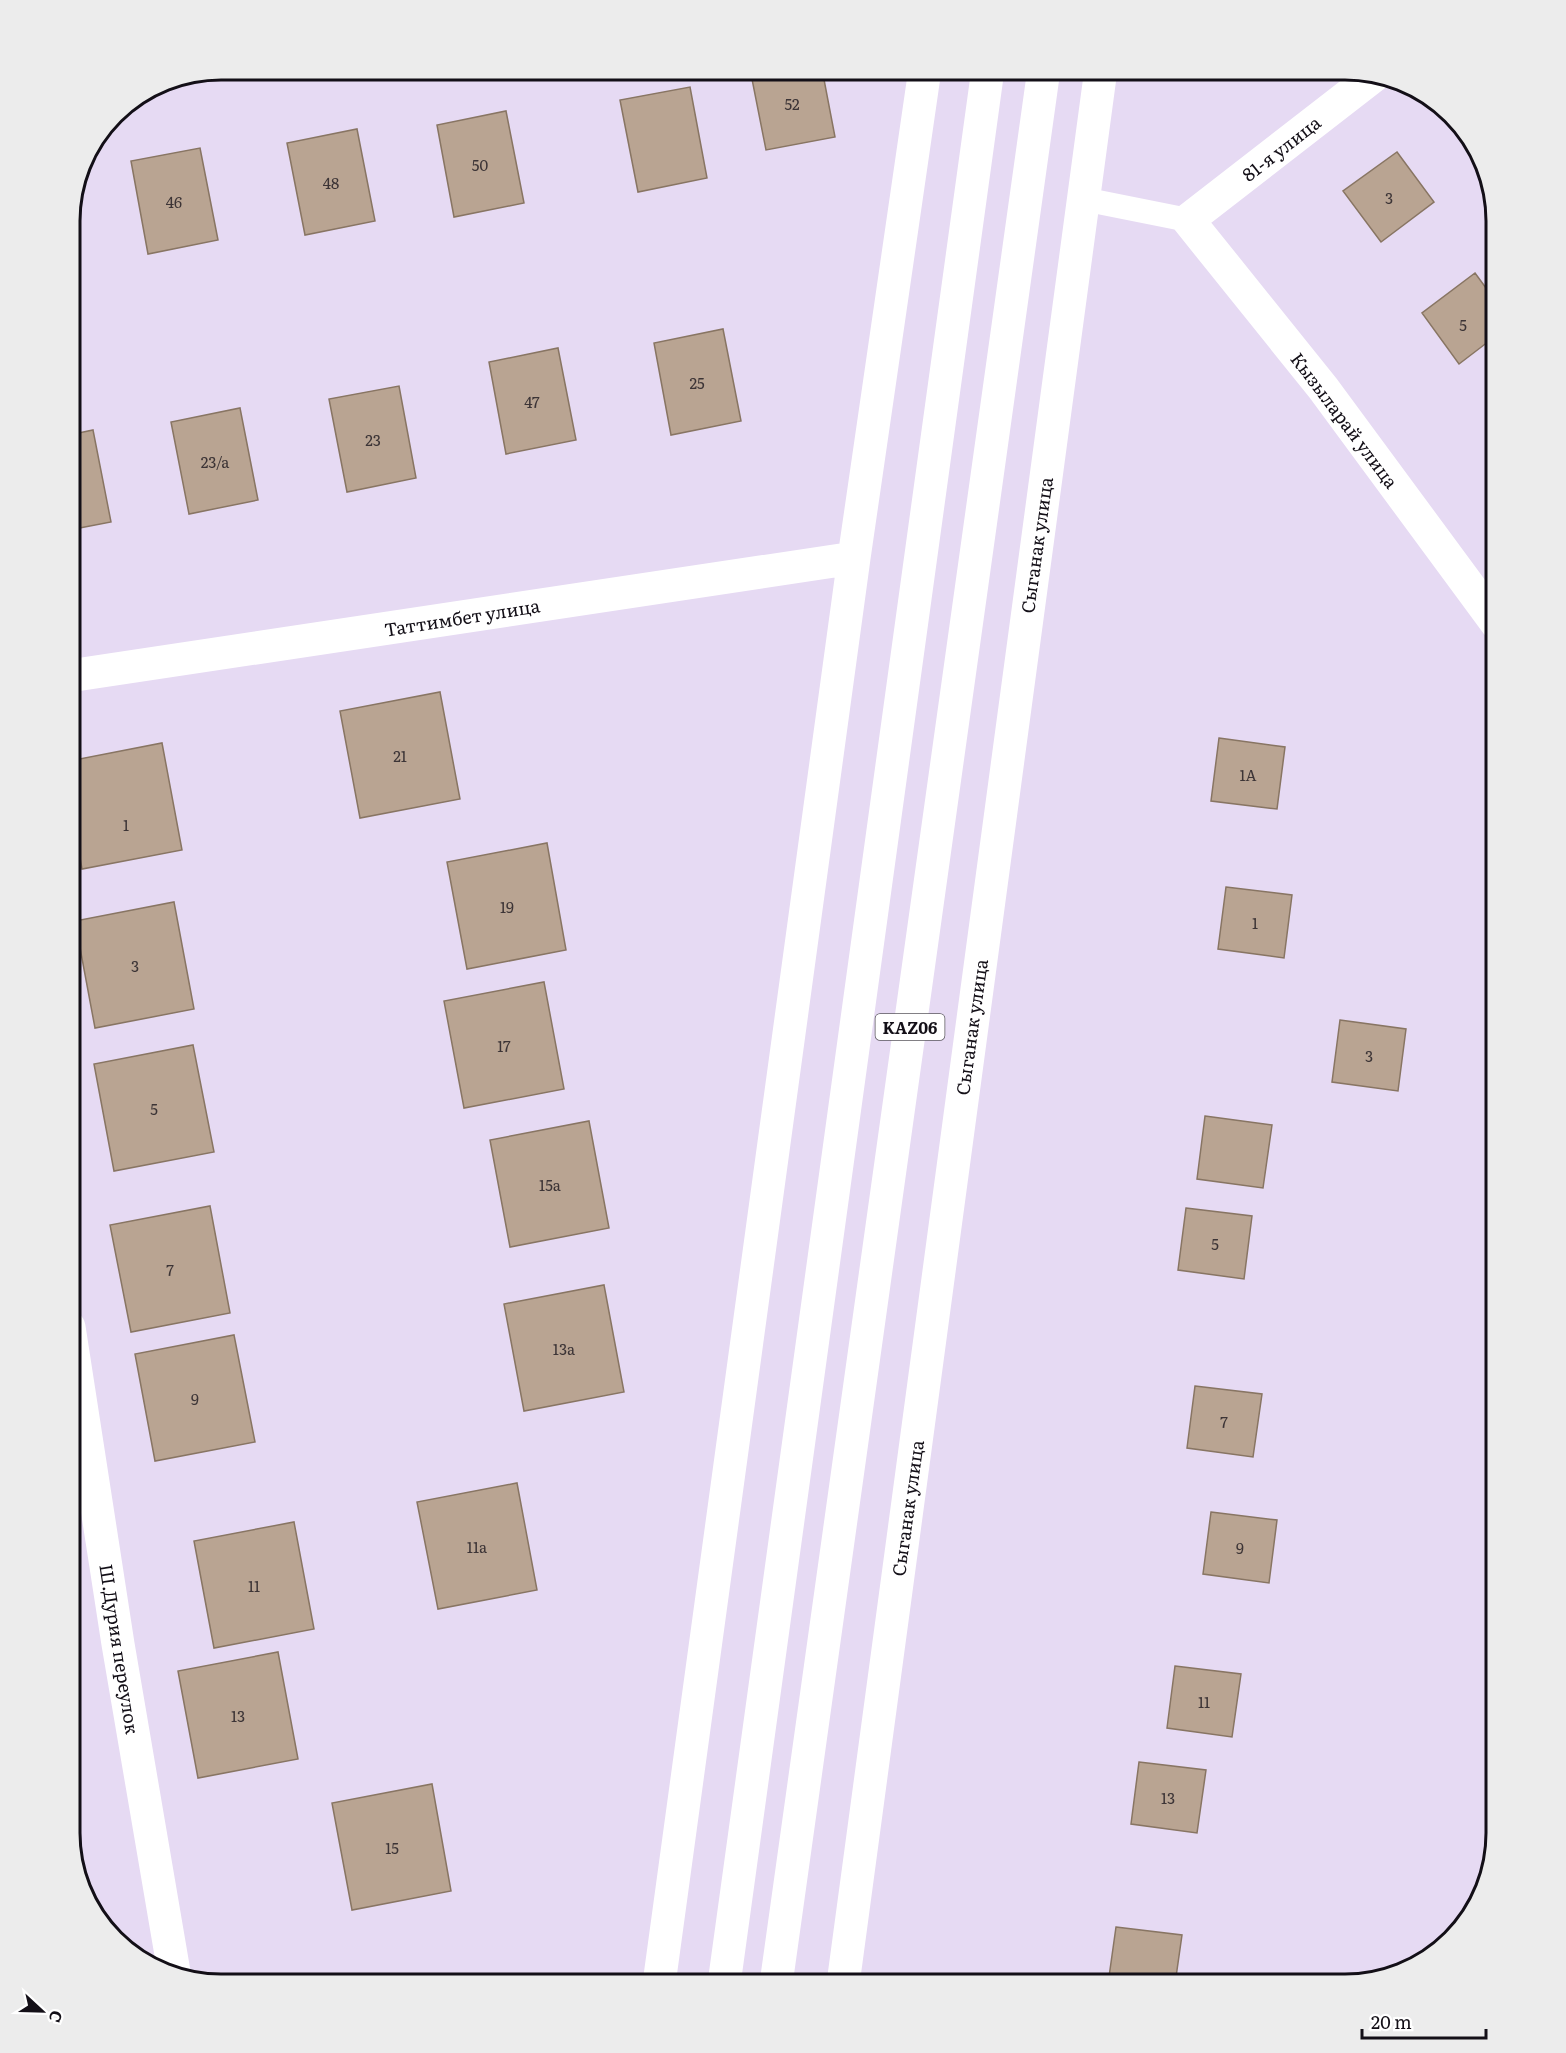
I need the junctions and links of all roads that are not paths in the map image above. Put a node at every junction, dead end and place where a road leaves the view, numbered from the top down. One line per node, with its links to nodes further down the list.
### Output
1 (923, 80): 8 (main road)
2 (986, 80): 14 (main road, KАZ06)
3 (1042, 80): 15 (main road, KАZ06)
4 (1099, 80): 6 (main road, Сыганак улица)
5 (1367, 81): 7 (main road, 81-я улица)
6 (1083, 199): 7 (lane); 16 (main road, Сыганак улица)
7 (1188, 220): 9 (main road, Кызыларай улица)
8 (854, 558): 10 (main road, Таттимбет улица); 13 (main road)
9 (1486, 609)
10 (80, 674)
11 (80, 1398): 12 (main road, Ш.Дурия переулок)
12 (173, 1965)
13 (660, 1974)
14 (725, 1974)
15 (777, 1974)
16 (844, 1974)

